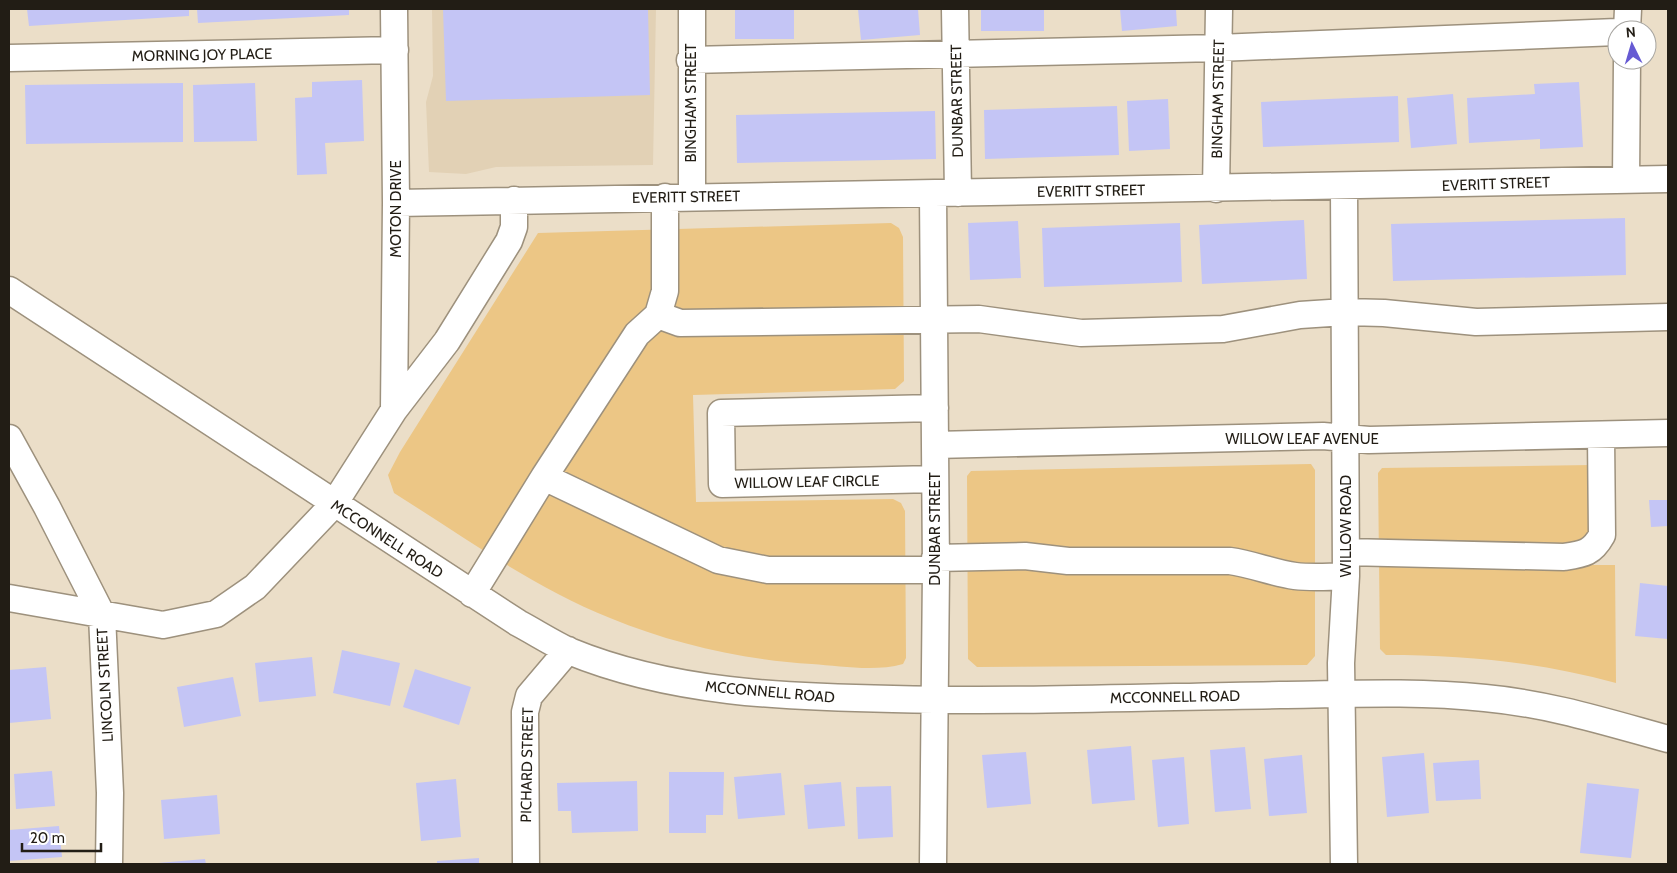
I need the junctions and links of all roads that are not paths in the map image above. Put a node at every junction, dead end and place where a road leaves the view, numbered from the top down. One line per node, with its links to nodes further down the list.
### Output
1 (394, 9): 7 (street, MOTON DRIVE)
2 (692, 9): 10 (street, BINGHAM STREET)
3 (955, 9): 8 (street, DUNBAR STREET)
4 (1219, 9): 6 (street, BINGHAM STREET)
5 (1607, 32): 6 (street)
6 (1218, 48): 8 (street); 15 (street, BINGHAM STREET)
7 (395, 50): 9 (street, MORNING JOY PLACE); 20 (street, MOTON DRIVE)
8 (956, 54): 10 (street); 16 (street, DUNBAR STREET)
9 (9, 58)
10 (690, 60): 17 (street, BINGHAM STREET)
11 (1627, 70): 12 (street)
12 (1626, 180): 13 (street, EVERITT STREET); 14 (street, EVERITT STREET)
13 (1668, 180)
14 (1344, 188): 15 (street, EVERITT STREET); 22 (street, WILLOW ROAD)
15 (1216, 189): 16 (street, EVERITT STREET)
16 (946, 194): 17 (street, EVERITT STREET); 25 (street, DUNBAR STREET)
17 (692, 196): 18 (street, EVERITT STREET)
18 (665, 197): 19 (street, EVERITT STREET); 23 (street)
19 (514, 200): 20 (street, EVERITT STREET); 27 (street)
20 (396, 203): 27 (street, MOTON DRIVE)
21 (9, 290): 35 (street, MCCONNELL ROAD)
22 (1346, 312): 24 (street); 25 (street); 31 (street, WILLOW ROAD)
23 (658, 315): 25 (street); 33 (street)
24 (1668, 317)
25 (934, 320): 26 (street, DUNBAR STREET)
26 (935, 408): 32 (street, DUNBAR STREET); 34 (street, WILLOW LEAF CIRCLE)
27 (394, 410): 35 (street)
28 (1668, 433): 29 (street, WILLOW LEAF AVENUE)
29 (1601, 436): 31 (street, WILLOW LEAF AVENUE); 37 (street)
30 (9, 438): 40 (street, LINCOLN STREET)
31 (1346, 439): 32 (street, WILLOW LEAF AVENUE); 37 (street, WILLOW ROAD)
32 (935, 444): 34 (street, DUNBAR STREET)
33 (544, 477): 36 (street); 38 (street)
34 (936, 479): 36 (street, DUNBAR STREET)
35 (334, 504): 38 (street, MCCONNELL ROAD); 40 (street)
36 (936, 564): 37 (street); 43 (street, DUNBAR STREET)
37 (1346, 564): 42 (street, WILLOW ROAD)
38 (472, 594): 41 (street, MCCONNELL ROAD)
39 (9, 598): 40 (street)
40 (102, 615): 45 (street, LINCOLN STREET)
41 (568, 650): 43 (street, MCCONNELL ROAD); 46 (street, PICHARD STREET)
42 (1342, 694): 43 (street, MCCONNELL ROAD); 44 (street, MCCONNELL ROAD); 48 (street, WILLOW ROAD)
43 (933, 700): 47 (street, DUNBAR STREET)
44 (1668, 739)
45 (109, 864)
46 (526, 864)
47 (933, 864)
48 (1344, 864)

